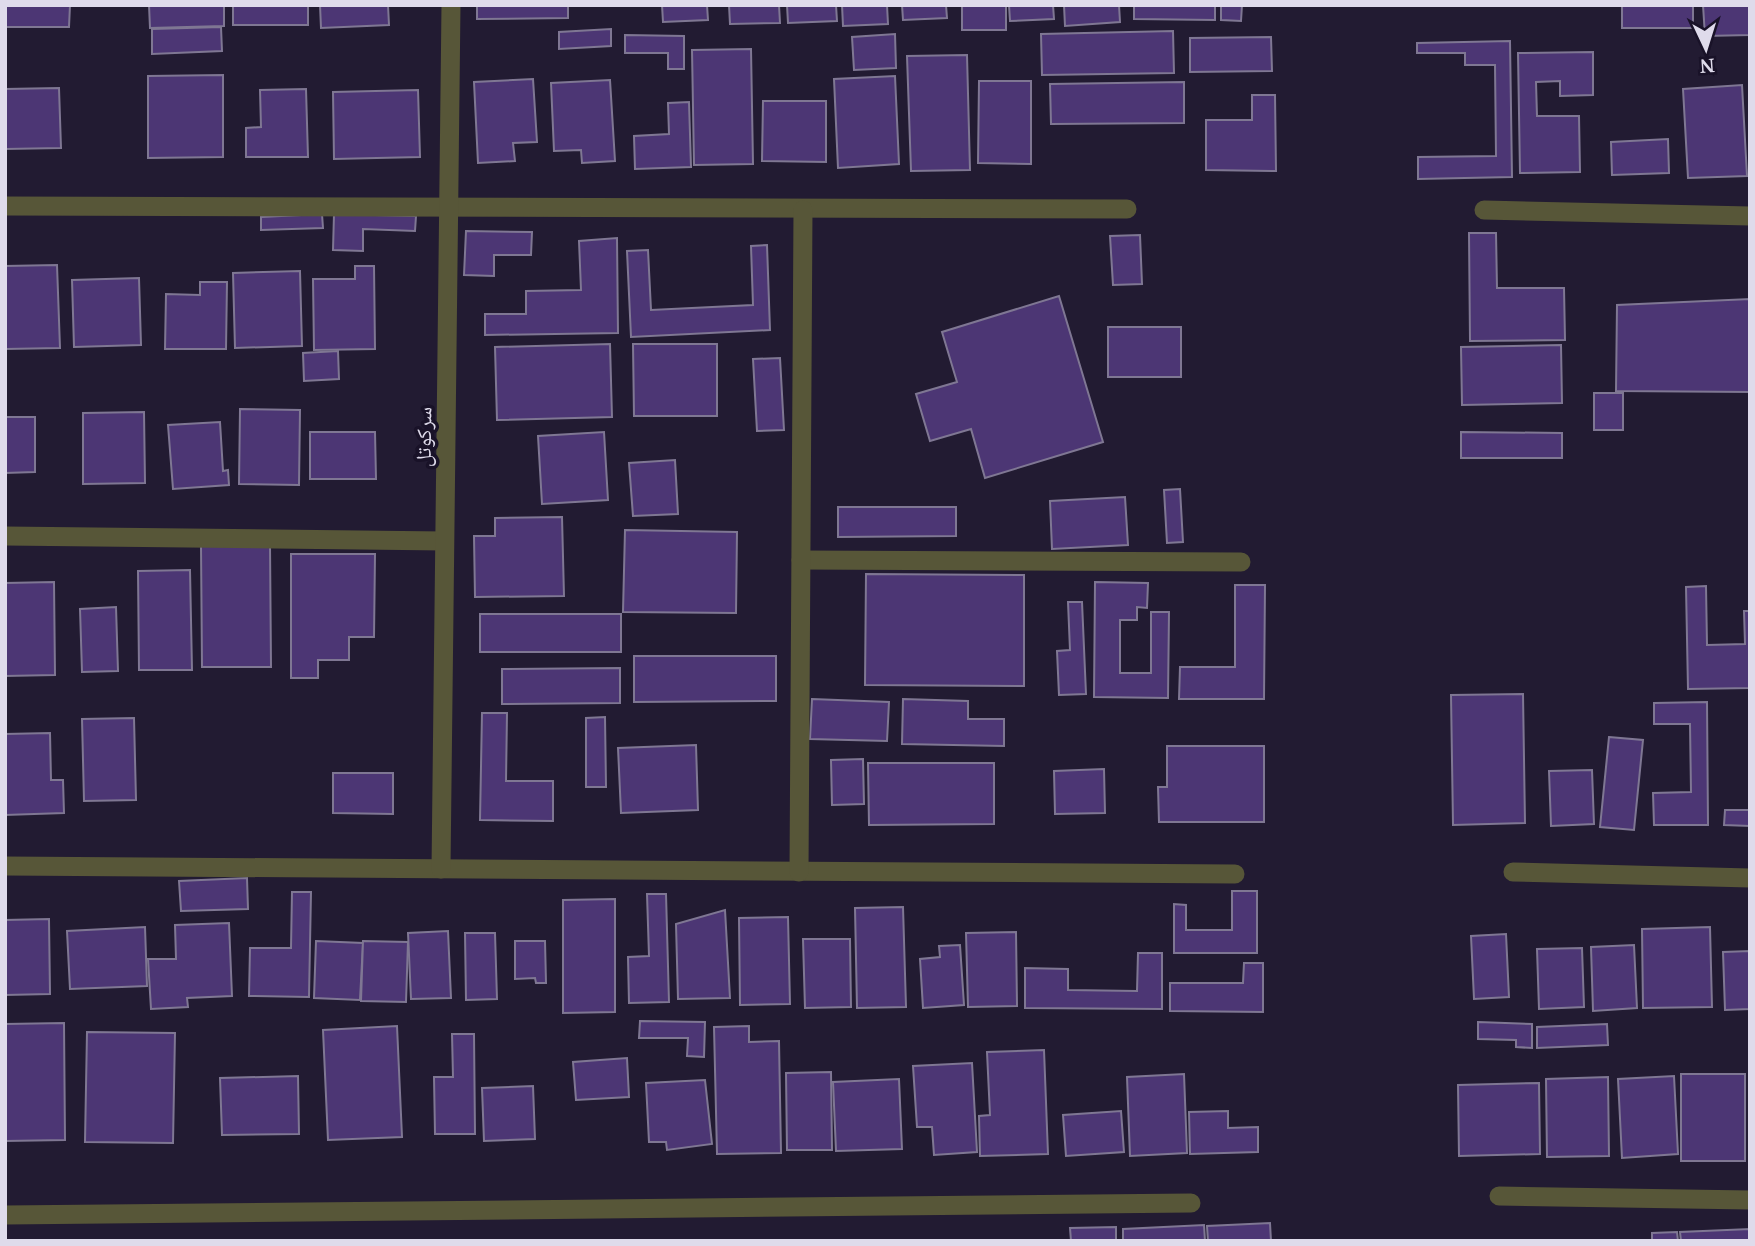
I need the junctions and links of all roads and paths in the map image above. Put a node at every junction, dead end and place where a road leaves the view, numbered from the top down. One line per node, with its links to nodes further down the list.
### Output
1 (451, 5): 3 (street, سرکوتل)
2 (5, 205): 3 (street)
3 (450, 207): 4 (street); 9 (street, سرکوتل)
4 (803, 209): 5 (street); 10 (street)
5 (1127, 209)
6 (1484, 210): 7 (street)
7 (1750, 216)
8 (5, 536): 9 (street)
9 (444, 541): 13 (street, سرکوتل)
10 (801, 560): 11 (street); 14 (street)
11 (1241, 562)
12 (5, 866): 13 (street)
13 (442, 869): 14 (street)
14 (799, 872): 16 (street)
15 (1513, 872): 17 (street)
16 (1235, 874)
17 (1750, 878)
18 (1499, 1196): 19 (street)
19 (1750, 1200)
20 (1191, 1203): 21 (street)
21 (5, 1215)

